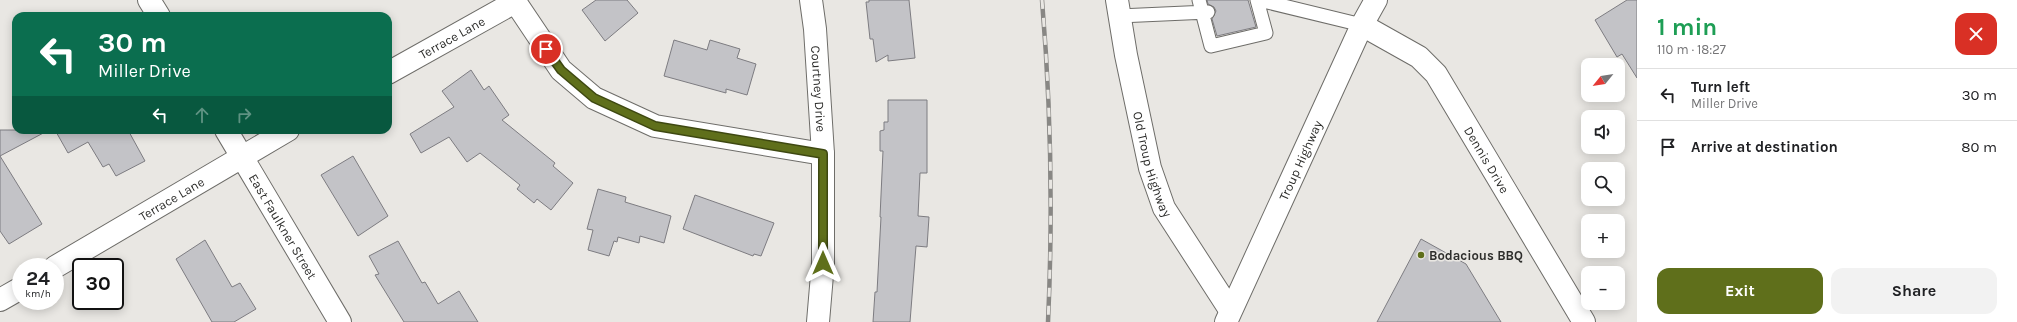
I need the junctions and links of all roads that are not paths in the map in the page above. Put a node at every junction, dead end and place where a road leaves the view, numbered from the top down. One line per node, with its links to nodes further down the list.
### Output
1 (149, 0): 9 (street)
2 (811, 0): 15 (street, Courtney Drive)
3 (1199, 0): 10 (lane)
4 (1255, 0): 7 (lane); 10 (lane)
5 (1376, 0): 11 (street, Troup Highway)
6 (514, 1): 12 (street, Terrace Lane); 15 (street)
7 (1293, 3): 11 (lane)
8 (1118, 8): 10 (lane); 20 (street, Old Troup Highway)
9 (156, 12)
10 (1205, 12)
11 (1362, 25): 20 (street, Troup Highway); 23 (street, Dennis Drive)
12 (392, 72)
13 (228, 134): 16 (street, East Faulkner Street)
14 (281, 134): 16 (street, Terrace Lane)
15 (823, 154): 22 (street, Courtney Drive)
16 (242, 156): 17 (street, Terrace Lane); 21 (street, East Faulkner Street)
17 (64, 263)
18 (12, 293): 19 (street)
19 (0, 300)
20 (1228, 316)
21 (340, 322)
22 (818, 322)
23 (1584, 322)

